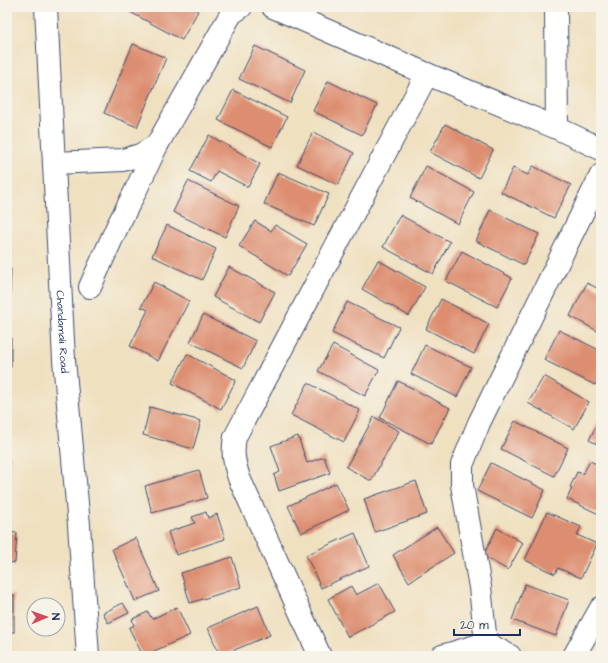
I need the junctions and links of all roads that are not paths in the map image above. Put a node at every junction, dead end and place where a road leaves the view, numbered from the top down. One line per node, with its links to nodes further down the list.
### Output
1 (46, 7): 9 (street, Chandamali Road)
2 (241, 7): 7 (street)
3 (273, 7): 5 (street)
4 (556, 7): 6 (street)
5 (427, 74): 6 (street); 15 (street)
6 (557, 128): 8 (street)
7 (158, 145): 9 (street); 11 (street)
8 (601, 149)
9 (54, 163): 14 (street, Chandamali Road)
10 (601, 175): 13 (street)
11 (90, 287)
12 (601, 608): 18 (street)
13 (486, 643): 16 (street); 17 (street)
14 (88, 656)
15 (320, 656)
16 (442, 656)
17 (510, 656)
18 (574, 656)

